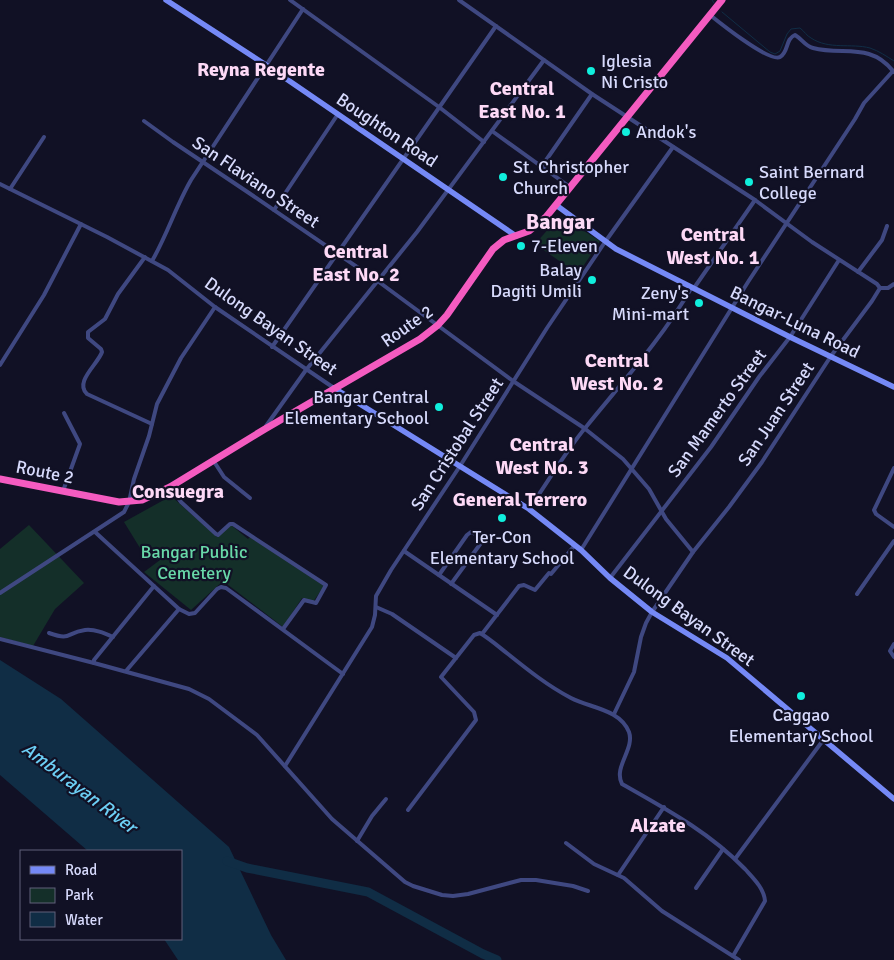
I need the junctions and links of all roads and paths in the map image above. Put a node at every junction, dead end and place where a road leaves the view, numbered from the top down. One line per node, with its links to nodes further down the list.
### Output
1 (166, 0): 9 (main road, Boughton Road)
2 (290, 0): 5 (street)
3 (459, 0): 7 (street)
4 (722, 0): 6 (highway, Route 2)
5 (303, 10): 9 (street); 12 (street)
6 (710, 15): 10 (street); 14 (highway, Route 2)
7 (496, 26): 8 (street); 12 (street)
8 (544, 60): 11 (street); 16 (street)
9 (266, 65): 13 (main road, Boughton Road); 21 (street)
10 (894, 71): 30 (street)
11 (592, 94): 14 (street); 22 (street)
12 (439, 107): 18 (street); 20 (street)
13 (338, 114): 20 (main road, Boughton Road); 29 (street)
14 (627, 117): 19 (street); 24 (highway, Route 2)
15 (144, 121): 21 (street, San Flaviano Street)
16 (492, 132): 18 (street); 22 (street)
17 (44, 137): 25 (street)
18 (484, 142): 26 (street)
19 (673, 148): 27 (street); 34 (street, San Cristobal Street)
20 (404, 159): 26 (main road, Boughton Road); 35 (street)
21 (203, 162): 29 (street, San Flaviano Street); 38 (street)
22 (542, 166): 24 (street)
23 (0, 184): 25 (street, Dulong Bayan Street)
24 (570, 187): 28 (highway, Route 2)
25 (10, 189): 31 (street, Dulong Bayan Street)
26 (448, 189): 33 (main road, Boughton Road); 40 (street)
27 (755, 200): 30 (street); 42 (street)
28 (556, 205): 33 (highway, Route 2); 34 (main road, Bangar-Luna Road)
29 (274, 210): 35 (street, San Flaviano Street)
30 (787, 222): 37 (street); 45 (street)
31 (81, 224): 36 (street, Dulong Bayan Street); 50 (street)
32 (887, 226): 39 (street)
33 (516, 236): 46 (highway, Route 2)
34 (605, 242): 42 (main road, Bangar-Luna Road); 52 (street, San Cristobal Street)
35 (336, 253): 40 (street, San Flaviano Street); 48 (street)
36 (145, 257): 38 (street, Dulong Bayan Street); 56 (street)
37 (839, 260): 39 (street); 47 (street, San Mamerto Street)
38 (152, 261): 44 (street, Dulong Bayan Street)
39 (858, 272): 43 (street)
40 (379, 282): 46 (street, San Flaviano Street); 51 (street)
41 (894, 284): 43 (street)
42 (693, 287): 45 (main road, Bangar-Luna Road); 57 (street)
43 (880, 288): 49 (street, San Juan Street)
44 (215, 308): 48 (street, Dulong Bayan Street); 56 (street)
45 (733, 308): 47 (main road, Bangar-Luna Road); 61 (street)
46 (438, 326): 52 (street, San Flaviano Street); 54 (highway, Route 2)
47 (790, 337): 49 (main road, Bangar-Luna Road); 69 (street, San Mamerto Street)
48 (272, 347): 51 (street, Dulong Bayan Street)
49 (831, 356): 53 (main road, Bangar-Luna Road); 76 (street, San Juan Street)
50 (0, 365)
51 (306, 370): 54 (street, Dulong Bayan Street); 58 (street)
52 (514, 381): 57 (street, San Flaviano Street); 60 (street, San Cristobal Street)
53 (894, 387)
54 (334, 388): 58 (highway, Route 2); 60 (main road, Dulong Bayan Street)
55 (64, 413): 65 (street)
56 (152, 424): 67 (street)
57 (584, 428): 61 (street, San Flaviano Street); 68 (street)
58 (264, 429): 59 (highway, Route 2)
59 (213, 460): 64 (highway, Route 2); 66 (street)
60 (460, 466): 68 (main road, Dulong Bayan Street); 75 (street, San Cristobal Street)
61 (632, 467): 69 (street, San Flaviano Street); 74 (street)
62 (894, 468): 70 (street)
63 (0, 479): 65 (highway, Route 2)
64 (170, 487): 67 (highway, Route 2); 87 (street)
65 (63, 491): 67 (highway, Route 2)
66 (250, 498)
67 (129, 502): 71 (street)
68 (529, 509): 73 (main road, Dulong Bayan Street)
69 (662, 512): 76 (street, San Flaviano Street); 78 (street, San Mamerto Street)
70 (894, 527)
71 (95, 532): 80 (street); 81 (street)
72 (894, 541): 82 (street)
73 (575, 545): 74 (main road, Dulong Bayan Street); 86 (street)
74 (581, 550): 78 (main road, Dulong Bayan Street)
75 (404, 551): 77 (street); 83 (street, San Cristobal Street)
76 (693, 552): 85 (street, San Juan Street)
77 (438, 575): 79 (street); 79 (street)
78 (610, 578): 85 (main road, Dulong Bayan Street)
79 (451, 584): 86 (street)
80 (154, 586): 84 (street); 90 (street)
81 (0, 593)
82 (857, 594)
83 (376, 607): 94 (street); 97 (street, San Cristobal Street)
84 (179, 609): 87 (street); 96 (street)
85 (652, 612): 98 (street, San Juan Street); 99 (main road, Dulong Bayan Street)
86 (497, 615): 89 (street)
87 (283, 629): 97 (street)
88 (49, 633): 90 (street)
89 (482, 634): 94 (street); 98 (street)
90 (113, 637): 95 (street)
91 (0, 639): 95 (street)
92 (894, 644): 93 (street)
93 (894, 657)
94 (456, 658): 104 (street)
95 (94, 663): 96 (street)
96 (126, 671): 100 (street)
97 (343, 674): 100 (street, San Cristobal Street)
98 (614, 714): 103 (street)
99 (824, 740): 102 (main road, Dulong Bayan Street); 108 (street)
100 (285, 766): 105 (street)
101 (386, 799): 105 (street)
102 (894, 800)
103 (664, 807): 107 (street); 109 (street)
104 (408, 810)
105 (357, 841): 111 (street)
106 (566, 843): 109 (street)
107 (723, 849): 108 (street); 110 (street)
108 (735, 859): 112 (street)
109 (618, 875): 112 (street)
110 (696, 888)
111 (588, 891)
112 (733, 956): 113 (street)
113 (739, 960)

